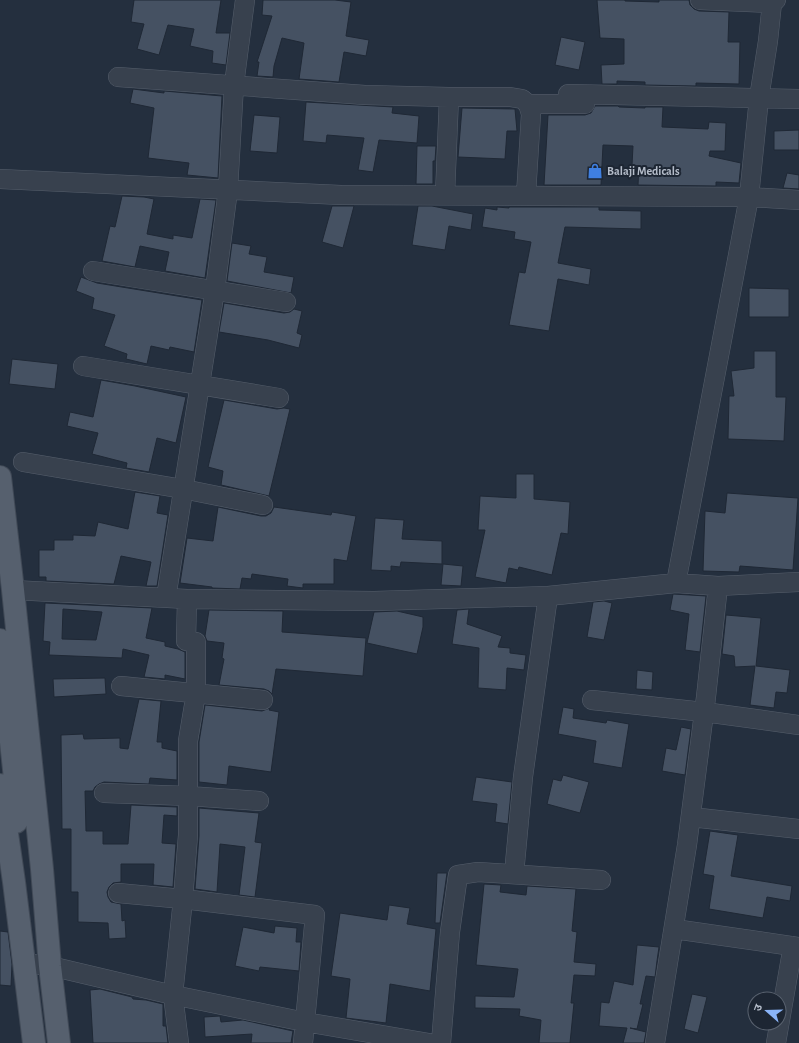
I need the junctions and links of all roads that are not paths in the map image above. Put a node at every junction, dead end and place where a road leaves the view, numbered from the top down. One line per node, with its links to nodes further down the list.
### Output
1 (245, 0): 5 (street)
2 (700, 0): 3 (street)
3 (774, 1): 9 (street)
4 (118, 77): 5 (street)
5 (234, 85): 7 (street); 12 (street)
6 (568, 94): 9 (street)
7 (449, 97): 10 (street); 13 (street)
8 (799, 100): 9 (street)
9 (753, 102): 10 (street); 15 (street)
10 (528, 104): 14 (street)
11 (0, 179): 12 (street)
12 (228, 190): 13 (street); 18 (street)
13 (445, 195): 14 (street)
14 (526, 195): 15 (street)
15 (748, 197): 16 (street); 28 (street)
16 (799, 200)
17 (93, 271): 18 (street)
18 (215, 290): 19 (street); 21 (street)
19 (286, 302)
20 (83, 366): 21 (street)
21 (200, 385): 22 (street); 25 (street)
22 (279, 398)
23 (23, 462): 25 (street)
24 (0, 477): 30 (main road)
25 (183, 488): 26 (street); 32 (street)
26 (263, 505)
27 (799, 582): 29 (street)
28 (676, 583): 29 (street); 31 (street)
29 (718, 586): 39 (street)
30 (13, 590): 32 (street); 47 (main road)
31 (548, 596): 33 (street); 48 (street)
32 (166, 598): 33 (street)
33 (187, 599): 36 (street)
34 (0, 640): 43 (main road)
35 (120, 686): 36 (street)
36 (196, 694): 37 (street); 42 (street)
37 (263, 700)
38 (592, 700): 39 (street)
39 (704, 712): 40 (street); 45 (street)
40 (799, 724)
41 (104, 793): 42 (street)
42 (188, 796): 44 (street); 51 (street)
43 (5, 798): 47 (main road); 54 (main road)
44 (259, 801)
45 (691, 817): 46 (street); 52 (street)
46 (799, 829)
47 (40, 855): 55 (main road)
48 (514, 874): 49 (street); 63 (street)
49 (601, 880)
50 (118, 893): 51 (street)
51 (183, 899): 56 (street); 57 (street)
52 (674, 929): 53 (street); 64 (street)
53 (796, 946): 65 (street)
54 (24, 963): 55 (street); 58 (main road)
55 (50, 966): 56 (street); 59 (main road)
56 (173, 995): 57 (street); 60 (street)
57 (305, 1022): 61 (street); 62 (street)
58 (34, 1043)
59 (59, 1043)
60 (179, 1043)
61 (304, 1043)
62 (429, 1043)
63 (441, 1043)
64 (655, 1043)
65 (776, 1043)

